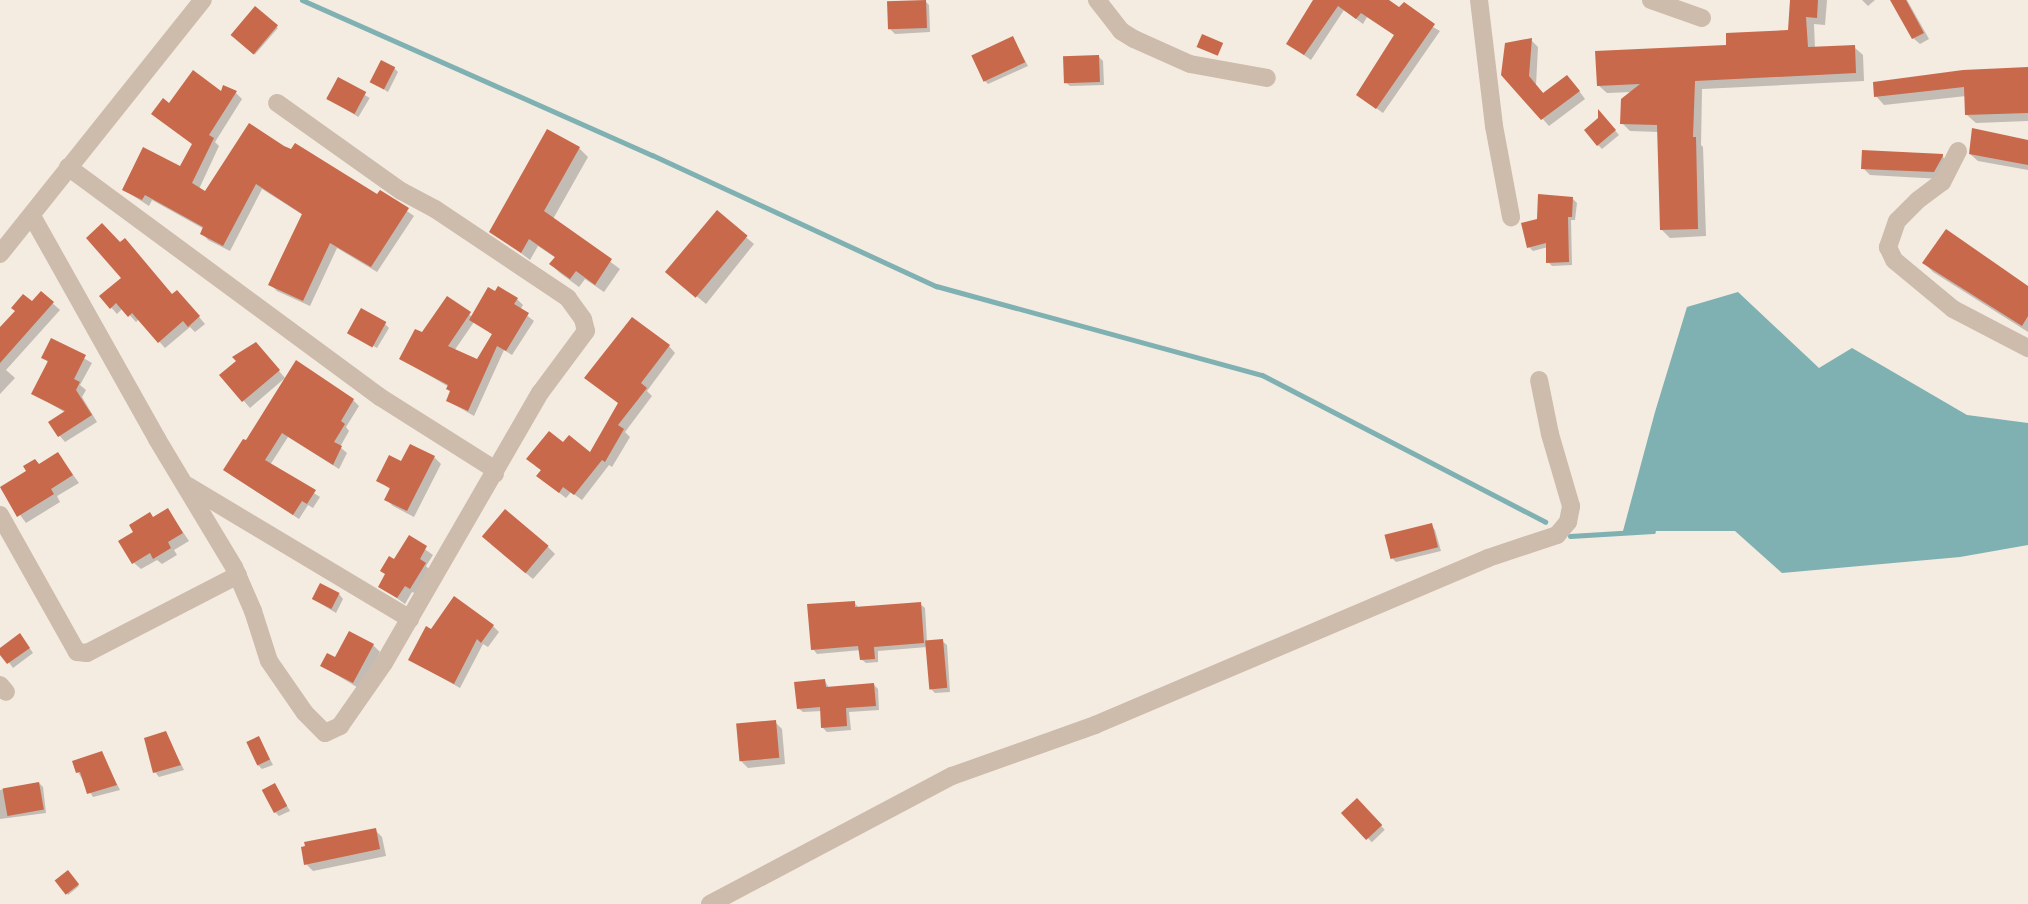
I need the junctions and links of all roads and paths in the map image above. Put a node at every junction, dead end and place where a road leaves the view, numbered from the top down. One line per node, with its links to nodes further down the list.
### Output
1 (203, 0): 9 (street)
2 (1097, 0): 6 (street)
3 (1479, 0): 11 (street)
4 (1651, 0): 5 (street)
5 (1702, 18)
6 (1267, 78)
7 (277, 103): 15 (street)
8 (1958, 151): 13 (street)
9 (68, 167): 10 (street); 15 (street)
10 (32, 216): 12 (street); 16 (street)
11 (1511, 218)
12 (0, 254)
13 (2028, 348)
14 (1539, 380): 20 (street)
15 (495, 474): 19 (street)
16 (184, 484): 18 (street); 19 (street)
17 (0, 515): 18 (street)
18 (238, 575): 19 (street)
19 (410, 620)
20 (710, 904)

